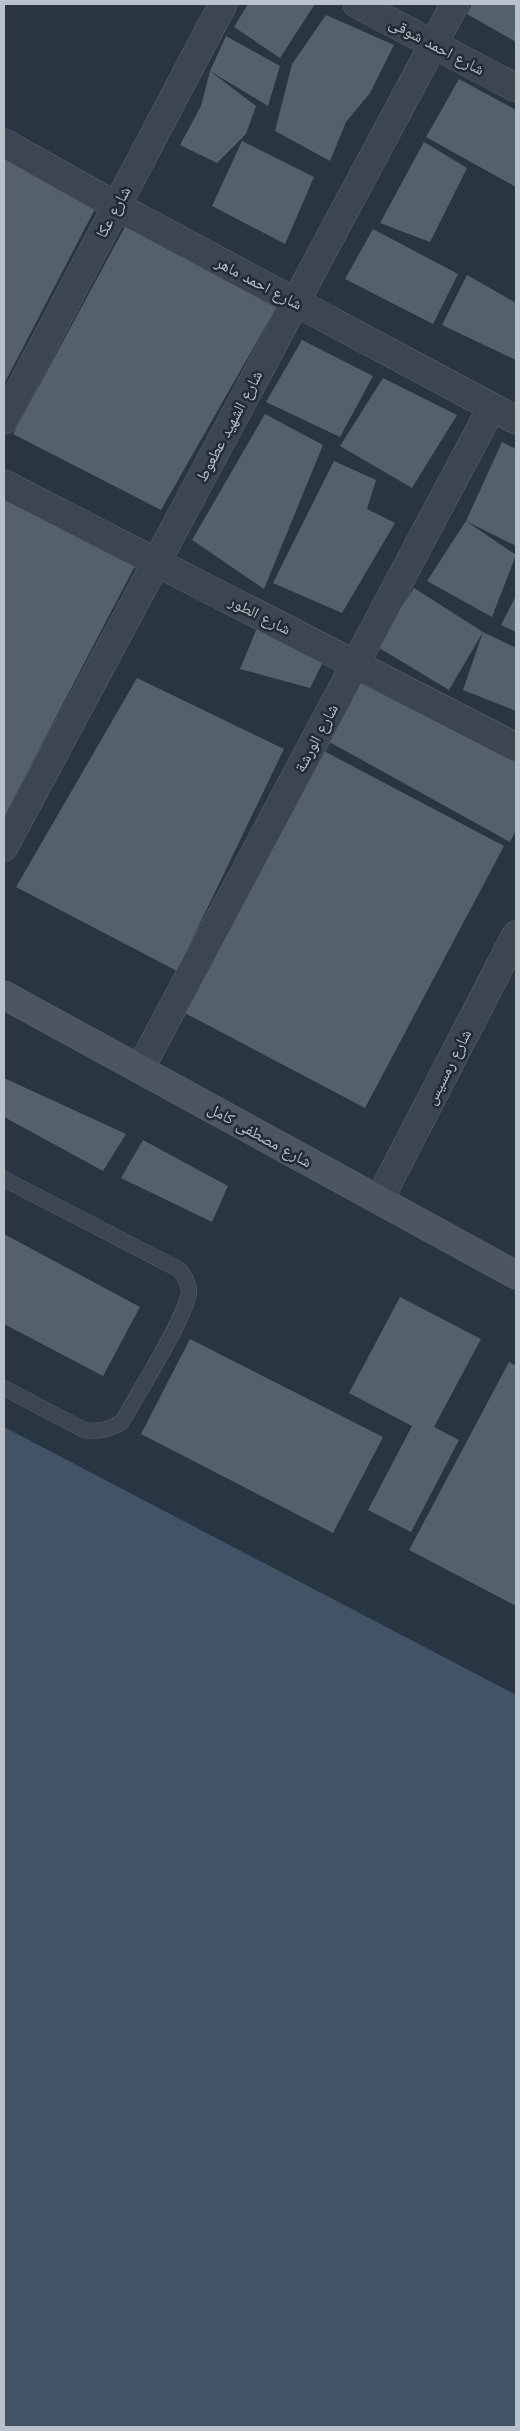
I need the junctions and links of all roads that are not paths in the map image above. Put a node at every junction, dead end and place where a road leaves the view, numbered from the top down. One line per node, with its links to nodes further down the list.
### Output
1 (223, 4): 7 (street, شارع عكا)
2 (357, 4): 4 (street, شارع احمد شوقى)
3 (455, 4): 4 (street, شارع الشهيد عطعوط)
4 (433, 44): 5 (street, شارع احمد شوقى); 8 (street, شارع الشهيد عطعوط)
5 (516, 88)
6 (4, 142): 7 (street, شارع احمد ماهر)
7 (116, 206): 8 (street, شارع احمد ماهر); 10 (street, شارع عكا)
8 (295, 302): 9 (street, شارع احمد ماهر); 13 (street, شارع الشهيد عطعوط)
9 (492, 407): 11 (street, شارع احمد ماهر); 14 (street, شارع الورشة)
10 (4, 420)
11 (516, 420)
12 (4, 484): 13 (street, شارع الطور)
13 (156, 562): 14 (street, شارع الطور); 16 (street, شارع الشهيد عطعوط)
14 (356, 664): 15 (street, شارع الطور); 19 (street, شارع الورشة)
15 (516, 747)
16 (4, 847)
17 (516, 935): 21 (street, شارع رمسيس)
18 (4, 996): 19 (main road, شارع مصطفى كامل)
19 (140, 1070): 21 (main road, شارع مصطفى كامل)
20 (4, 1179): 23 (lane)
21 (379, 1200): 22 (main road, شارع مصطفى كامل)
22 (516, 1274)
23 (4, 1388)

